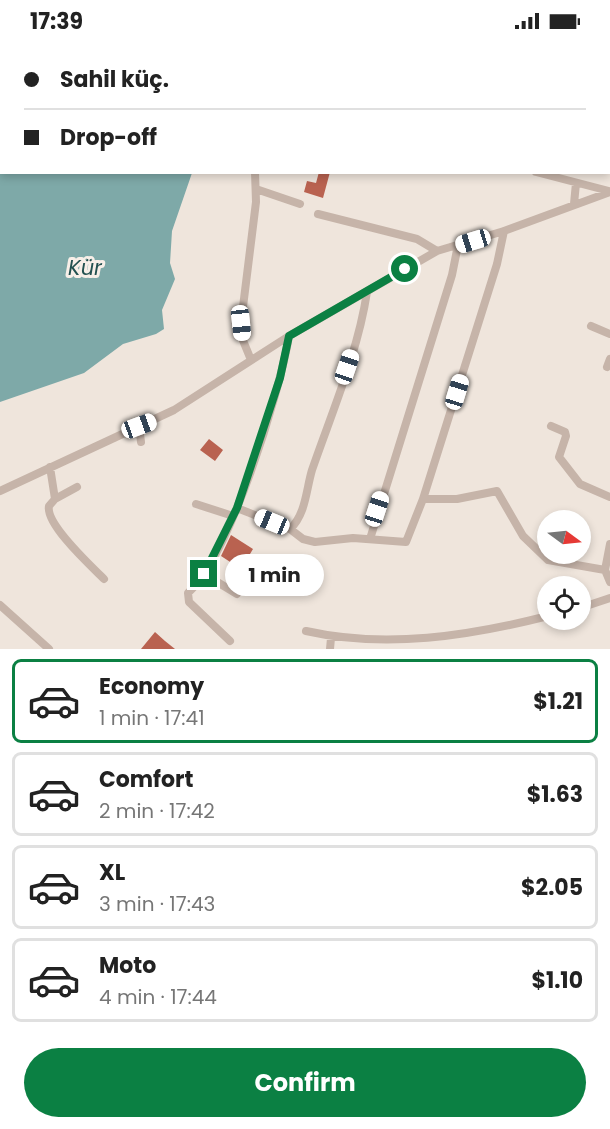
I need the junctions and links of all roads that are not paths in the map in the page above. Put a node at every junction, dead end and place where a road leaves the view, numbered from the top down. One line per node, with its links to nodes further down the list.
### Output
1 (255, 174): 4 (street)
2 (543, 174): 3 (street)
3 (576, 183): 5 (street); 7 (street)
4 (256, 189): 6 (street); 17 (street)
5 (610, 191): 7 (street)
6 (300, 204)
7 (574, 204): 9 (street)
8 (318, 214): 11 (street)
9 (504, 231): 10 (street); 26 (street)
10 (458, 245): 11 (street); 31 (street)
11 (437, 251): 12 (street)
12 (367, 292): 15 (street); 30 (street)
13 (591, 326): 14 (street)
14 (610, 334)
15 (289, 336): 17 (street); 29 (street)
16 (610, 359): 18 (street)
17 (250, 360): 19 (street)
18 (607, 367)
19 (139, 426): 21 (street); 22 (street)
20 (551, 426): 25 (street)
21 (141, 442)
22 (50, 466): 24 (street); 27 (street)
23 (77, 487): 27 (street)
24 (0, 491)
25 (610, 497)
26 (423, 499): 31 (street); 33 (street)
27 (55, 500): 35 (street)
28 (196, 504): 29 (street)
29 (235, 512): 30 (street); 34 (street)
30 (290, 529): 31 (street)
31 (370, 539)
32 (610, 544): 33 (street)
33 (605, 570): 36 (street)
34 (204, 574): 37 (street); 44 (street)
35 (104, 579)
36 (610, 582)
37 (237, 594)
38 (610, 598): 39 (street)
39 (591, 604)
40 (0, 605): 45 (street)
41 (537, 618): 43 (street)
42 (306, 631): 43 (street)
43 (331, 638): 46 (street)
44 (230, 641)
45 (49, 649)
46 (330, 649)

